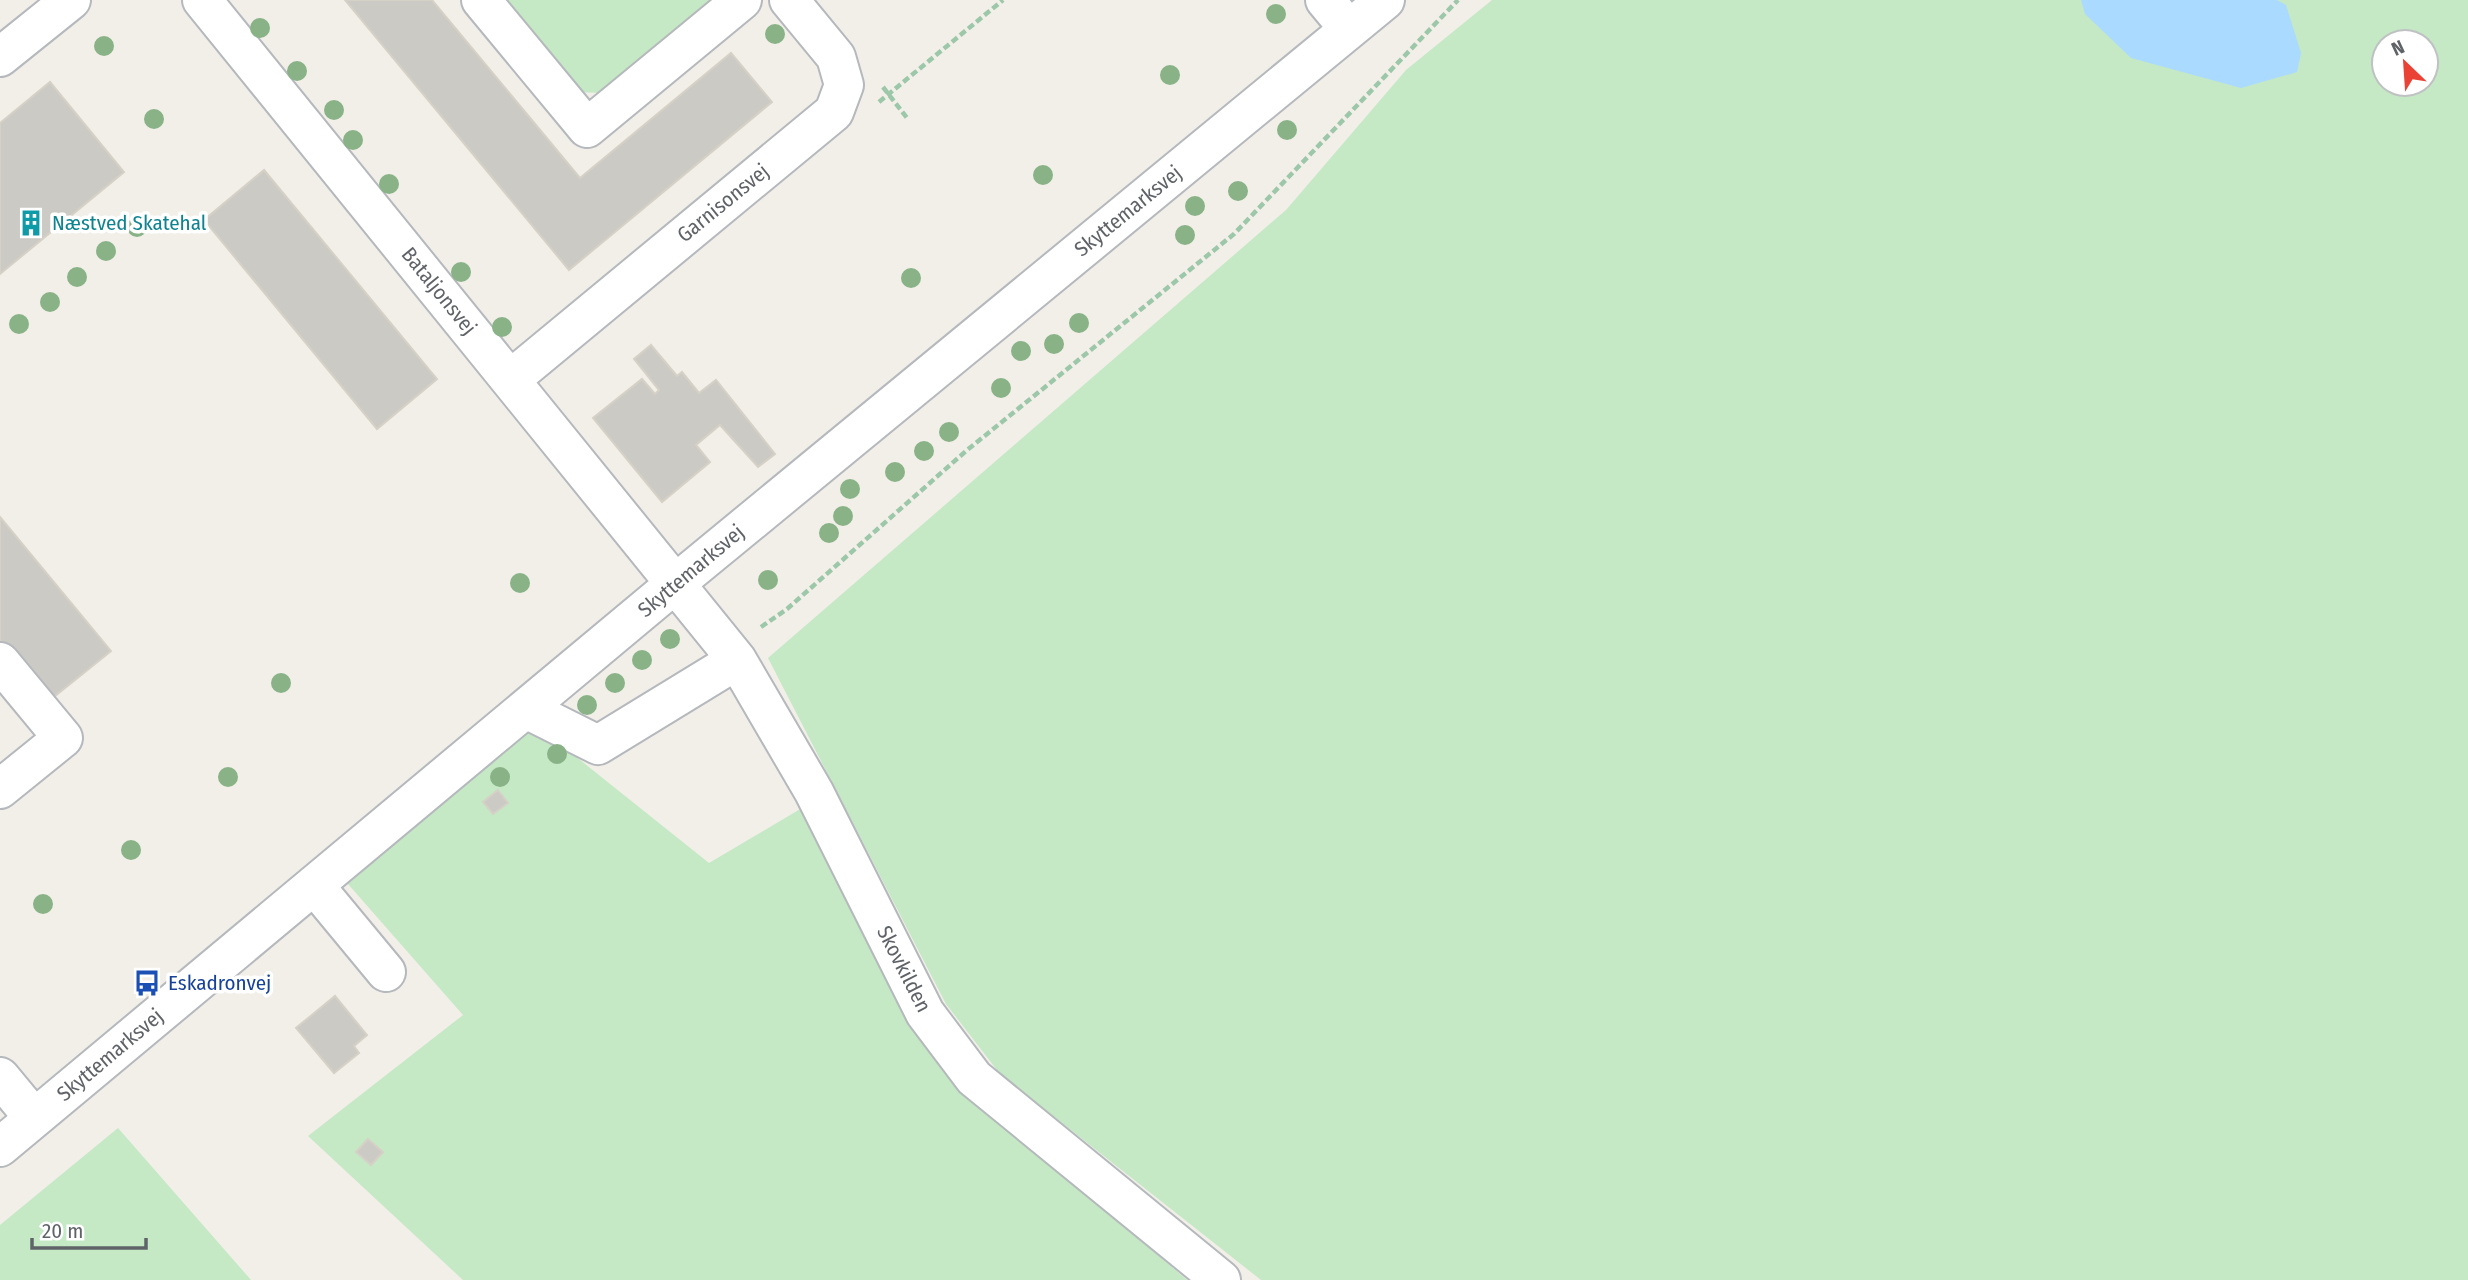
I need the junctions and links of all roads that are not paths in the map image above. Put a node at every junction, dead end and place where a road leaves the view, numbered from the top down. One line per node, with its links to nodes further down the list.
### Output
1 (71, 0): 9 (street)
2 (202, 0): 10 (street, Bataljonsvej)
3 (481, 0): 4 (street)
4 (741, 0)
5 (789, 0): 10 (street, Garnisonsvej)
6 (1325, 0): 8 (street)
7 (1383, 1): 8 (street, Skyttemarksvej)
8 (1349, 29): 11 (street, Skyttemarksvej)
9 (0, 57)
10 (511, 379): 11 (street, Bataljonsvej)
11 (676, 583): 12 (street, Skovkilden); 14 (street, Skyttemarksvej)
12 (732, 654): 14 (street); 21 (street, Skovkilden)
13 (0, 662): 15 (street)
14 (526, 709): 16 (street, Skyttemarksvej)
15 (0, 789)
16 (314, 885): 17 (street); 19 (street, Skyttemarksvej)
17 (386, 972)
18 (0, 1077): 19 (street)
19 (34, 1118): 20 (street, Skyttemarksvej)
20 (0, 1147)
21 (1221, 1280)

